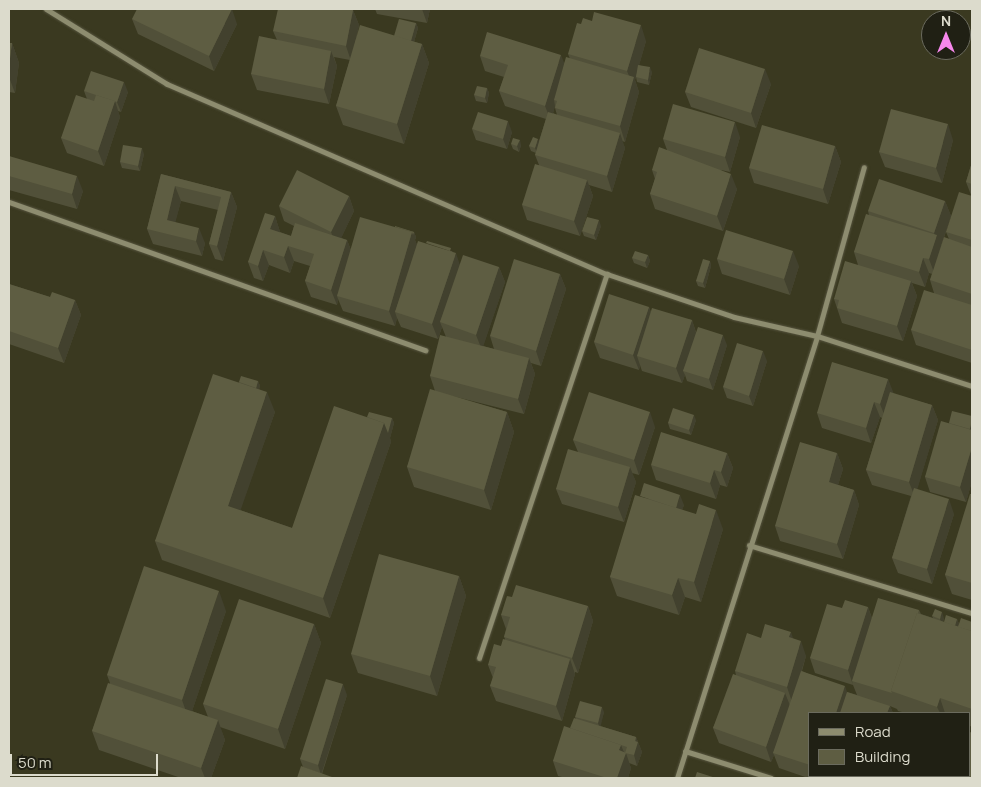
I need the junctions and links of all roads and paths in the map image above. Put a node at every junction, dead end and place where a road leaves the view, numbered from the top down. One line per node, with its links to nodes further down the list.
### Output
1 (46, 9): 4 (street)
2 (864, 167): 5 (street)
3 (9, 202): 6 (street)
4 (607, 274): 5 (street); 10 (street)
5 (817, 336): 7 (street); 8 (street)
6 (425, 350)
7 (972, 386)
8 (749, 545): 9 (street); 11 (street)
9 (972, 613)
10 (479, 658)
11 (685, 751): 12 (street); 13 (street)
12 (677, 778)
13 (771, 778)

